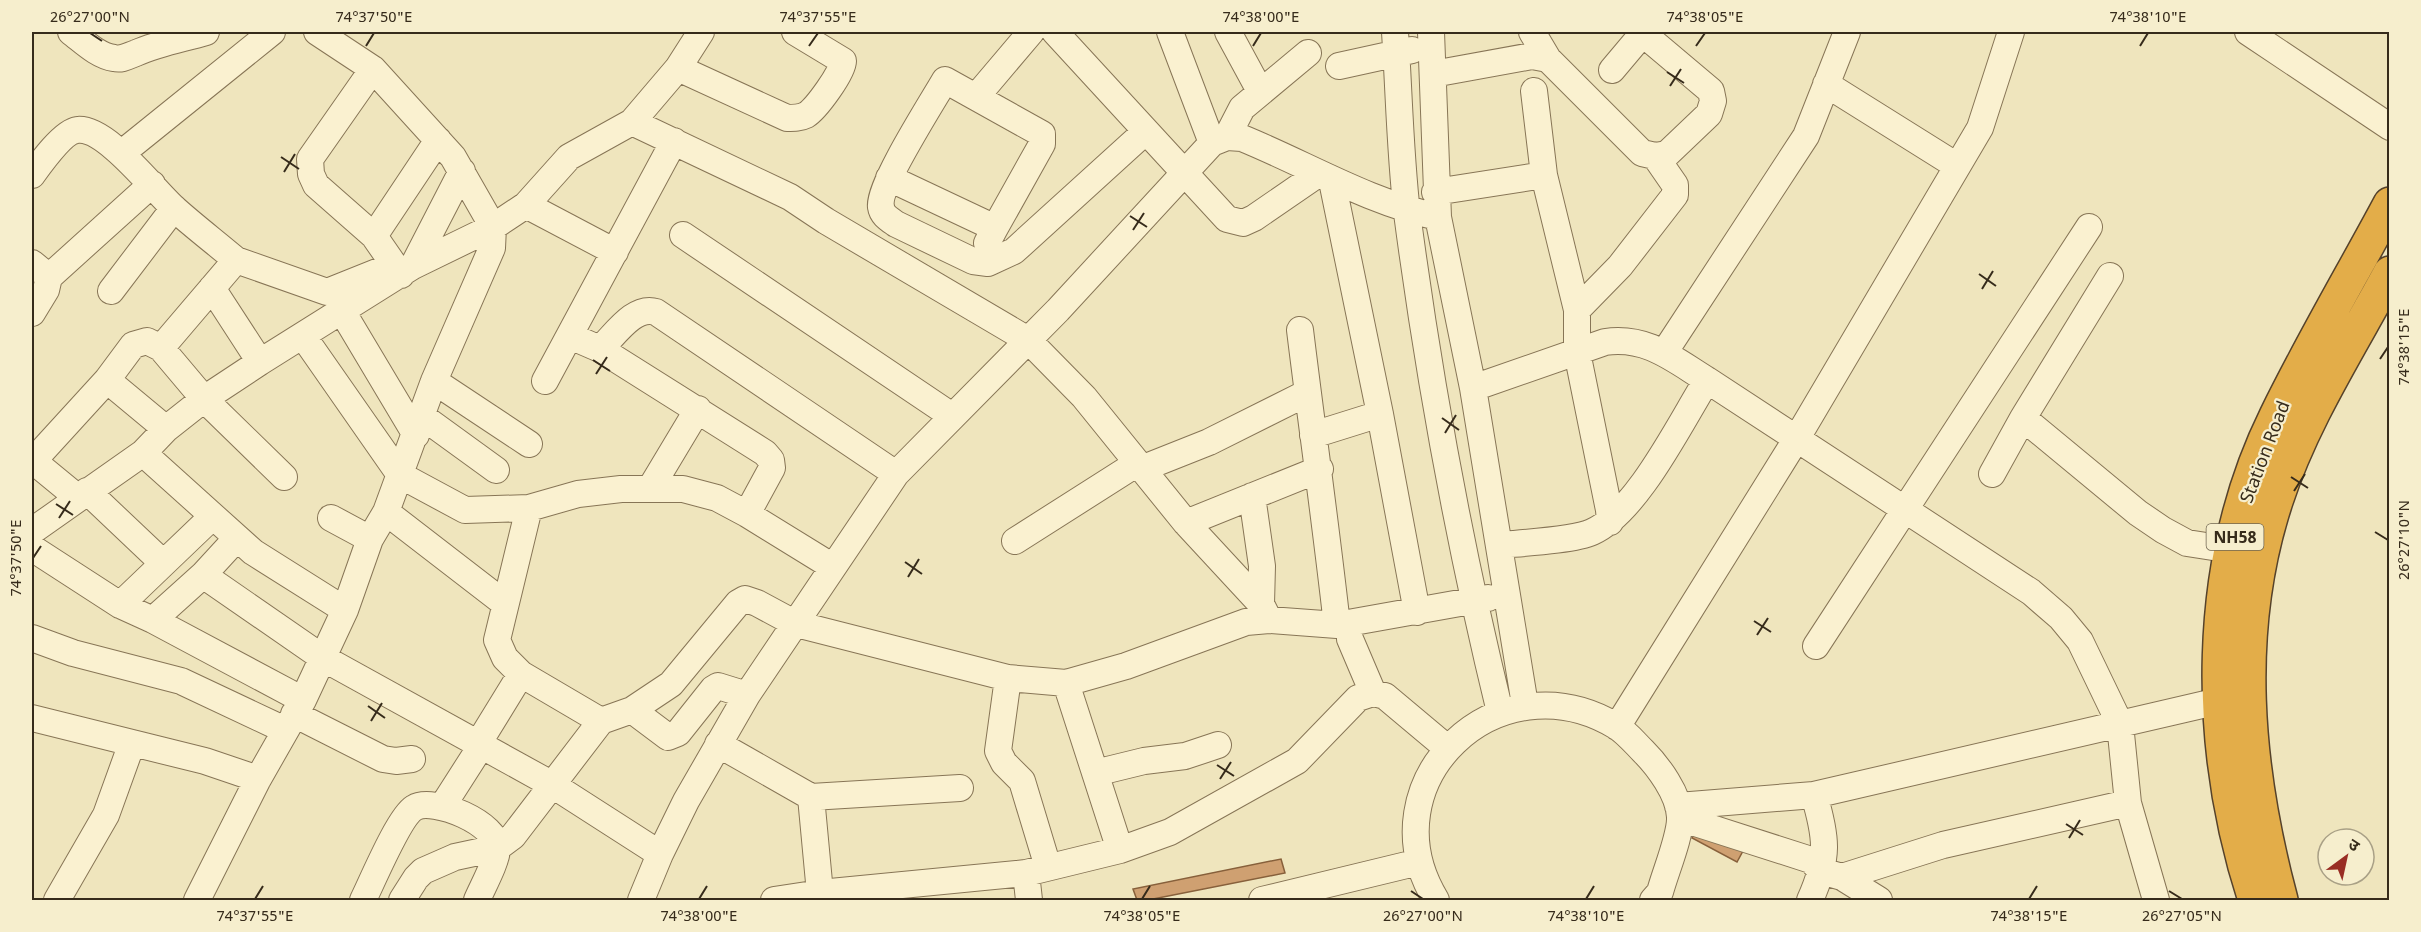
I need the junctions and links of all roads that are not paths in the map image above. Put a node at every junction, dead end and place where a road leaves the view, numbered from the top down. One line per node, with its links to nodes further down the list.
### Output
1 (71, 32): 2 (street)
2 (206, 32)
3 (272, 32): 35 (street)
4 (317, 32): 22 (street)
5 (701, 32): 21 (street)
6 (795, 32): 21 (street)
7 (1027, 32): 28 (street)
8 (1055, 32): 31 (street)
9 (1170, 32): 33 (street)
10 (1228, 32): 26 (street)
11 (1532, 32): 19 (street)
12 (1642, 32): 23 (street); 36 (street)
13 (1847, 32): 25 (street)
14 (2009, 32): 37 (street)
15 (2248, 32): 30 (street)
16 (1432, 39): 17 (street); 24 (street)
17 (1396, 43): 20 (street); 49 (street)
18 (1308, 53): 26 (street)
19 (1548, 59): 24 (street); 36 (street)
20 (1339, 66)
21 (678, 68): 29 (street)
22 (373, 69): 32 (street); 56 (street)
23 (1612, 70)
24 (1433, 74): 45 (street)
25 (1826, 84): 37 (street); 77 (street)
26 (1260, 91): 33 (street)
27 (1534, 91): 41 (street)
28 (976, 97): 42 (street); 54 (street)
29 (632, 122): 34 (street); 47 (street)
30 (2390, 127)
31 (1146, 131): 40 (street); 60 (street)
32 (438, 140): 38 (street); 56 (street)
33 (1220, 140): 40 (street); 43 (street)
34 (675, 141): 58 (street); 73 (street)
35 (122, 153): 39 (street); 44 (street)
36 (1655, 156): 67 (street)
37 (1957, 166): 93 (street)
38 (462, 171): 53 (street); 61 (street)
39 (33, 172)
40 (1185, 174): 43 (street); 73 (street)
41 (1544, 176): 45 (street); 67 (street)
42 (889, 178): 54 (street); 60 (street)
43 (1325, 178): 49 (street); 87 (street)
44 (152, 184): 48 (street); 62 (street)
45 (1435, 192): 50 (street)
46 (2390, 204): 121 (highway, Station Road / NH58)
47 (526, 205): 53 (street); 58 (street)
48 (174, 208): 59 (street); 66 (street)
49 (1407, 211): 50 (street); 126 (street)
50 (1438, 217): 83 (street)
51 (2390, 225): 164 (highway)
52 (2089, 226): 108 (street)
53 (493, 227): 61 (street); 81 (street)
54 (995, 228): 60 (street)
55 (683, 235): 88 (street)
56 (374, 236): 61 (street)
57 (2390, 249): 164 (highway)
58 (615, 252): 72 (street)
59 (236, 260): 61 (street); 65 (street)
60 (978, 261)
61 (403, 268): 68 (street)
62 (40, 270): 69 (street)
63 (2390, 273): 168 (highway, Station Road / NH58)
64 (2110, 276): 89 (street)
65 (212, 288): 74 (street); 78 (street)
66 (111, 291)
67 (1577, 310): 76 (street)
68 (342, 311): 71 (street); 90 (street)
69 (32, 313)
70 (1300, 330): 84 (street)
71 (303, 336): 78 (street); 102 (street)
72 (570, 336): 75 (street); 82 (street)
73 (1028, 340): 88 (street); 97 (street)
74 (161, 348): 79 (street); 85 (street)
75 (600, 349): 86 (street); 100 (street)
76 (1577, 352): 77 (street); 83 (street); 113 (street)
77 (1664, 353): 80 (street)
78 (260, 362): 85 (street)
79 (107, 380): 91 (street); 96 (street)
80 (1707, 380): 93 (street); 113 (street)
81 (434, 381): 90 (street); 94 (street)
82 (545, 381)
83 (1473, 388): 119 (street)
84 (1307, 393): 92 (street); 97 (street)
85 (204, 399): 91 (street); 103 (street)
86 (698, 409): 104 (street); 110 (street)
87 (1380, 414): 92 (street); 131 (street)
88 (952, 416): 100 (street)
89 (2023, 418): 101 (street); 121 (street)
90 (419, 426): 99 (street); 102 (street)
91 (166, 429): 95 (street)
92 (1313, 435): 98 (street)
93 (1797, 438): 108 (street); 151 (street)
94 (529, 444)
95 (143, 453): 105 (street); 111 (street)
96 (32, 461): 105 (street)
97 (1138, 466): 114 (street); 118 (street)
98 (1320, 469): 106 (street); 134 (street)
99 (496, 470)
100 (896, 474): 123 (street)
101 (1992, 474)
102 (400, 475): 107 (street); 109 (street)
103 (284, 477)
104 (650, 489): 107 (street); 110 (street)
105 (82, 494): 115 (street); 122 (street)
106 (1252, 496): 114 (street); 130 (street)
107 (529, 508): 127 (street)
108 (1904, 510): 136 (street); 150 (street)
109 (386, 512): 117 (street); 127 (street)
110 (747, 514): 123 (street)
111 (213, 516): 116 (street); 122 (street)
112 (331, 518): 117 (street)
113 (1610, 522): 119 (street)
114 (1186, 523): 130 (street)
115 (32, 531)
116 (237, 538): 124 (street); 129 (street)
117 (370, 539): 129 (street)
118 (1015, 541)
119 (1501, 545): 125 (street)
120 (32, 548): 128 (street)
121 (2232, 550): 168 (highway, Station Road / NH58)
122 (163, 563): 128 (street)
123 (833, 567): 133 (street)
124 (203, 575): 132 (street); 137 (street)
125 (1506, 595): 126 (street); 144 (street)
126 (1473, 601): 131 (street); 146 (street)
127 (504, 603): 138 (street)
128 (120, 605): 132 (street)
129 (345, 610): 137 (street)
130 (1265, 612): 134 (street); 140 (street)
131 (1417, 612): 134 (street)
132 (153, 620): 147 (street)
133 (796, 624): 139 (street); 142 (street); 145 (street)
134 (1343, 632): 141 (street)
135 (32, 638): 147 (street)
136 (1816, 646)
137 (323, 658): 147 (street); 154 (street)
138 (521, 674): 149 (street); 154 (street)
139 (1008, 678): 140 (street); 173 (street)
140 (1066, 683): 158 (street)
141 (1373, 693): 156 (street); 170 (street)
142 (747, 695): 145 (street); 153 (street)
143 (2206, 704): 150 (street)
144 (1525, 705): 146 (street); 151 (street)
145 (632, 710): 149 (street)
146 (1500, 712): 156 (street)
147 (294, 714): 157 (street); 159 (street)
148 (32, 718): 152 (street)
149 (601, 721): 160 (street)
150 (2120, 724): 162 (street); 165 (street)
151 (1617, 727): 167 (street)
152 (132, 743): 159 (street); 177 (street)
153 (718, 744): 163 (street); 171 (street)
154 (480, 745): 160 (street); 166 (street)
155 (1218, 745): 158 (street)
156 (1447, 748): 172 (street)
157 (412, 759)
158 (1095, 773): 170 (street)
159 (258, 779): 178 (street)
160 (551, 784): 169 (street); 171 (street)
161 (960, 788): 163 (street)
162 (1814, 795): 167 (street); 174 (street)
163 (811, 797): 175 (street)
164 (2245, 802): 168 (highway)
165 (2128, 803): 174 (street); 189 (street)
166 (442, 807): 169 (street); 179 (street)
167 (1679, 812): 174 (street); 176 (street)
168 (2252, 838): 190 (highway, Station Road / NH58); 191 (highway, Station Road / NH58)
169 (497, 848): 180 (street); 181 (street)
170 (1120, 850): 173 (street)
171 (660, 854): 182 (street)
172 (1419, 862): 185 (street); 186 (street)
173 (1037, 870): 175 (street); 184 (street)
174 (1832, 874): 187 (street); 188 (street)
175 (820, 897): 183 (street)
176 (1662, 898)
177 (57, 900)
178 (197, 900)
179 (363, 900)
180 (402, 900)
181 (477, 900)
182 (641, 900)
183 (774, 900)
184 (1029, 900)
185 (1262, 900)
186 (1436, 900)
187 (1810, 900)
188 (1879, 900)
189 (2156, 900)
190 (2255, 900)
191 (2281, 900)

